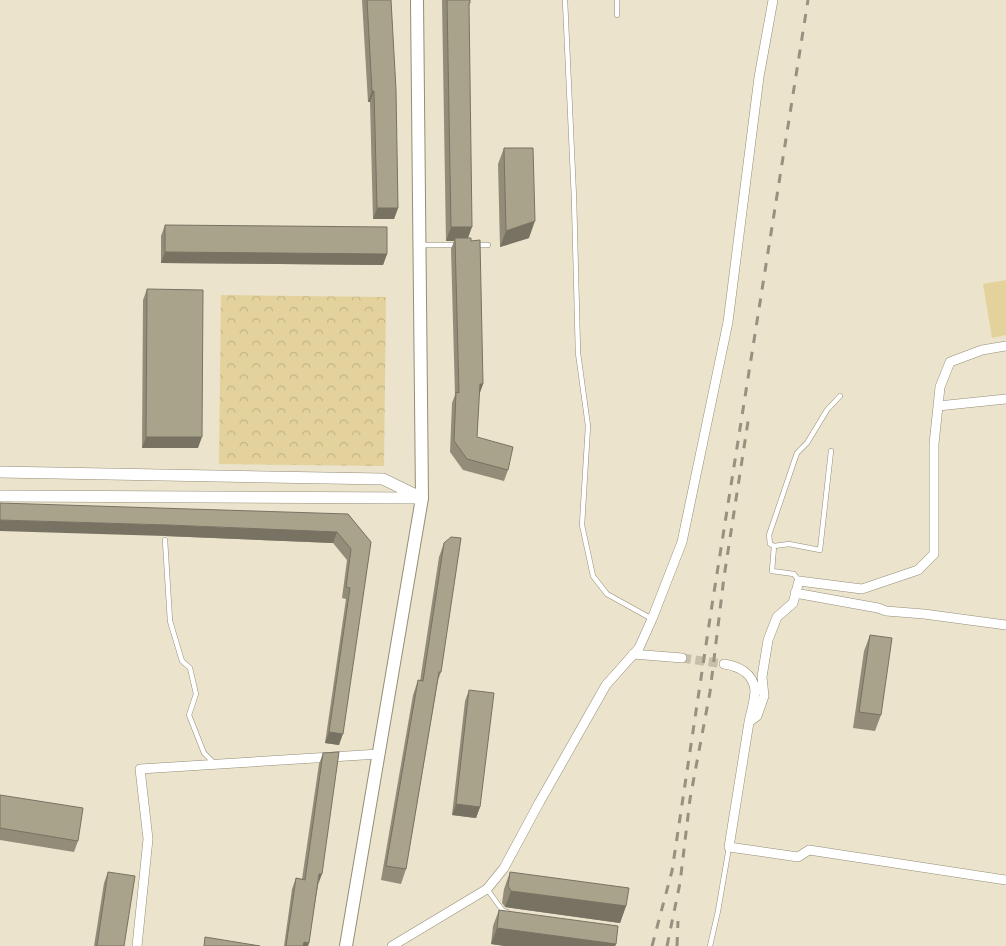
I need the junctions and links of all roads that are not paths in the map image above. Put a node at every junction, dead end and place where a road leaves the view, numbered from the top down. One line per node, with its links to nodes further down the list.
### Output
1 (417, 0): 6 (main road)
2 (565, 0): 20 (lane)
3 (617, 0): 5 (lane)
4 (773, 0): 20 (street)
5 (617, 15)
6 (419, 245): 7 (lane); 15 (main road)
7 (488, 245)
8 (1006, 346): 11 (street)
9 (840, 396): 17 (lane)
10 (1006, 399): 11 (street)
11 (938, 406): 18 (street)
12 (831, 451): 17 (lane)
13 (0, 472): 15 (street)
14 (0, 496): 15 (street)
15 (422, 498): 26 (main road)
16 (165, 540): 27 (lane)
17 (774, 546): 18 (lane)
18 (798, 582): 19 (street)
19 (795, 593): 21 (street); 25 (street)
20 (652, 619): 22 (street)
21 (1006, 625)
22 (634, 654): 23 (street); 30 (street)
23 (682, 658)
24 (724, 664): 25 (street)
25 (749, 722): 28 (street)
26 (379, 754): 27 (street); 33 (main road)
27 (215, 764): 32 (street)
28 (728, 847): 29 (street); 35 (lane)
29 (1006, 880)
30 (487, 889): 31 (lane); 34 (street)
31 (512, 912)
32 (137, 946)
33 (346, 946)
34 (392, 946)
35 (710, 946)

